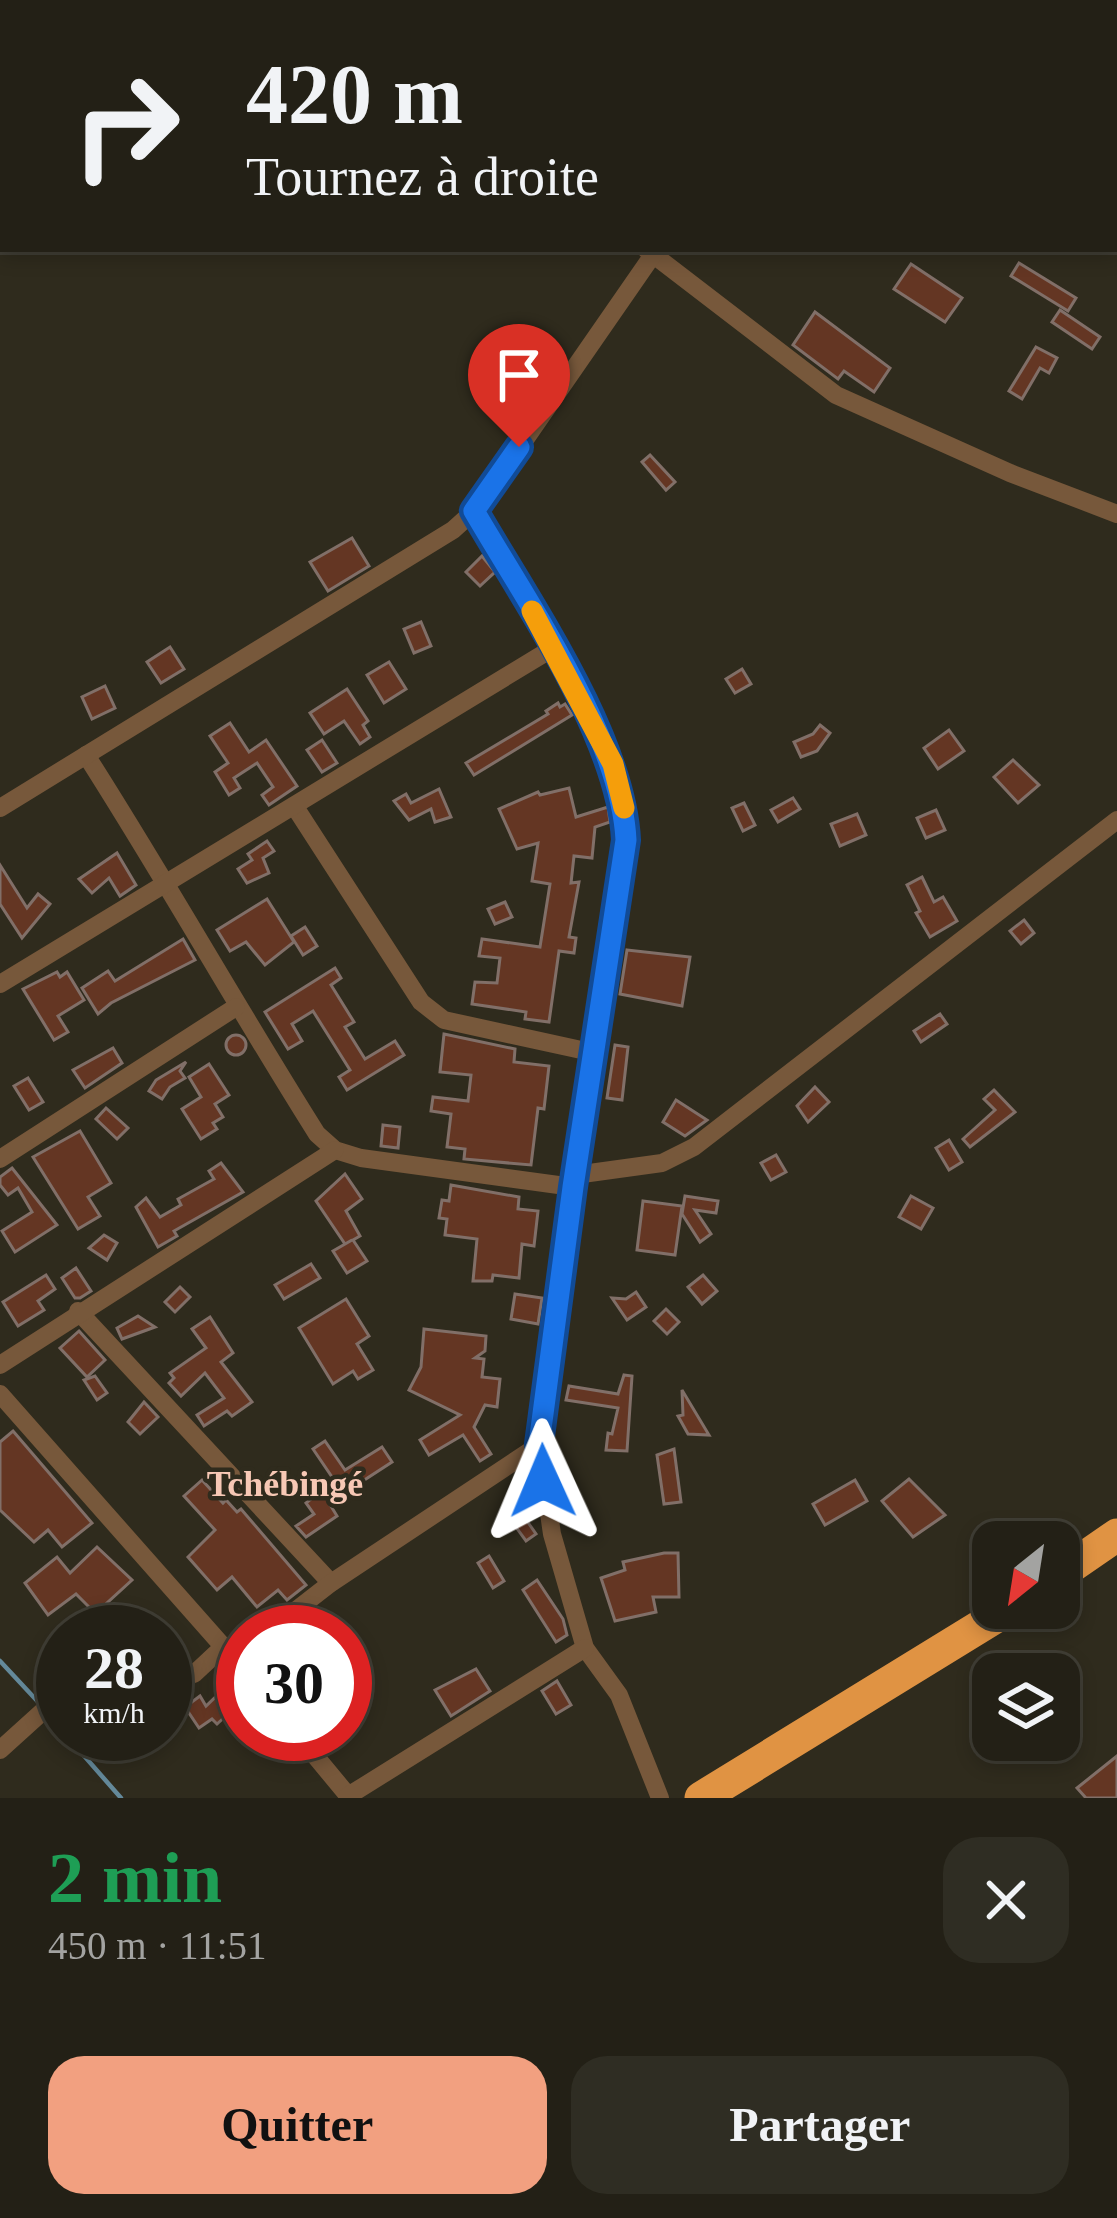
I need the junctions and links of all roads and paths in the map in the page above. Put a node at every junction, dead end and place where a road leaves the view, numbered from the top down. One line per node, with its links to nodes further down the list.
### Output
1 (651, 252): 3 (street)
2 (653, 252): 4 (street)
3 (474, 511): 5 (street); 6 (street)
4 (1117, 514)
5 (553, 648): 7 (street); 13 (street)
6 (86, 755): 8 (street); 10 (street)
7 (296, 807): 10 (street); 13 (street)
8 (0, 808)
9 (1117, 820): 16 (street)
10 (168, 884): 11 (street); 12 (street)
11 (0, 984)
12 (236, 1007): 14 (street); 15 (street)
13 (595, 1053): 16 (street)
14 (335, 1150): 16 (street); 17 (street)
15 (0, 1159)
16 (574, 1181): 20 (street)
17 (78, 1311): 18 (street); 23 (street)
18 (0, 1365)
19 (0, 1394): 26 (street)
20 (539, 1444): 23 (street); 27 (street)
21 (1117, 1534): 22 (highway)
22 (1080, 1560)
23 (331, 1582): 24 (street)
24 (302, 1605)
25 (976, 1629): 33 (highway)
26 (216, 1634)
27 (585, 1648): 31 (street); 32 (street)
28 (36, 1719): 29 (street)
29 (0, 1750)
30 (319, 1761): 31 (street)
31 (349, 1797)
32 (660, 1798)
33 (701, 1798)

